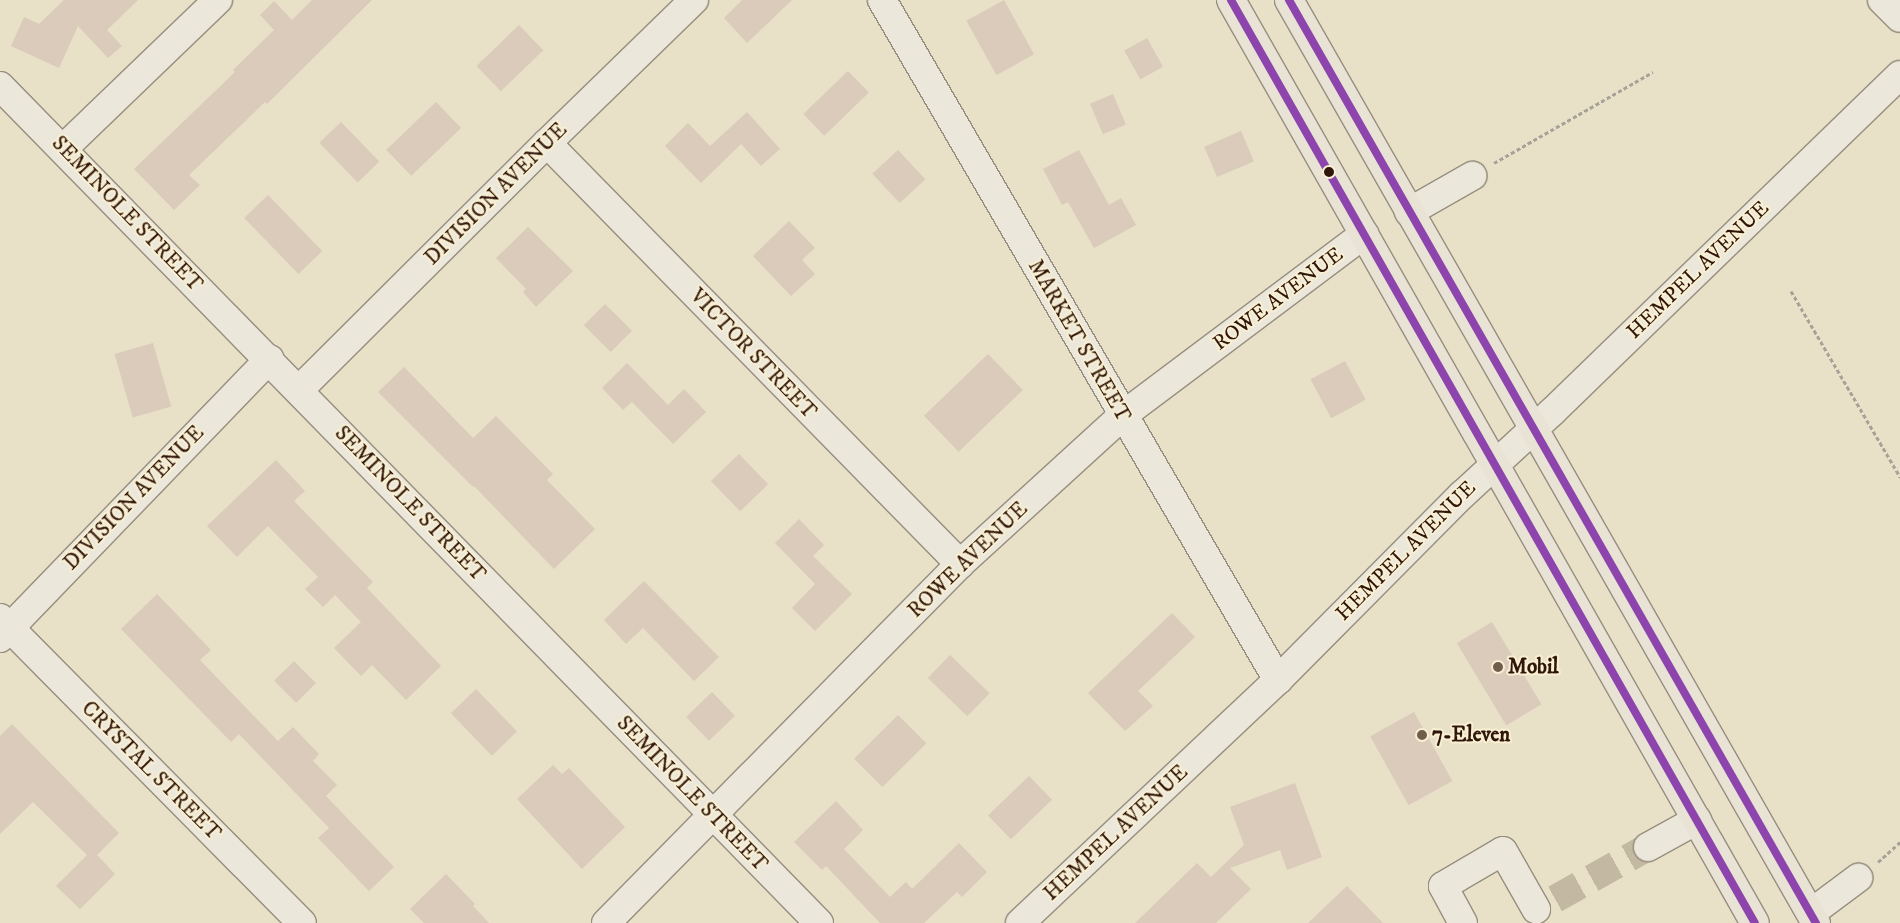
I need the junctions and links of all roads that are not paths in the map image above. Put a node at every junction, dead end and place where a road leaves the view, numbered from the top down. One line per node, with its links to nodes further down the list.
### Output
1 (218, 0): 11 (street)
2 (694, 0): 10 (street, DIVISION AVENUE)
3 (882, 0): 17 (street, MARKET STREET)
4 (1231, 0): 14 (main road)
5 (1289, 0): 13 (main road)
6 (1882, 0): 7 (street)
7 (1900, 18)
8 (1900, 75): 18 (street, HEMPEL AVENUE)
9 (0, 86): 11 (street, SEMINOLE STREET)
10 (547, 143): 16 (street, DIVISION AVENUE); 20 (street, VICTOR STREET)
11 (63, 149): 15 (street, SEMINOLE STREET)
12 (1472, 176): 13 (street)
13 (1409, 212): 18 (main road)
14 (1364, 234): 17 (street, ROWE AVENUE); 19 (main road)
15 (268, 359): 16 (street, SEMINOLE STREET); 21 (street, DIVISION AVENUE)
16 (299, 390): 23 (street, SEMINOLE STREET)
17 (1122, 416): 20 (street, ROWE AVENUE); 22 (street, MARKET STREET)
18 (1534, 428): 19 (street, HEMPEL AVENUE); 28 (main road)
19 (1495, 463): 22 (street, HEMPEL AVENUE); 24 (main road)
20 (960, 564): 23 (street, ROWE AVENUE)
21 (3, 628): 29 (street, CRYSTAL STREET)
22 (1278, 680): 32 (street, HEMPEL AVENUE)
23 (713, 816): 30 (street, ROWE AVENUE); 31 (street, SEMINOLE STREET)
24 (1697, 820): 25 (street); 34 (main road)
25 (1648, 847)
26 (1858, 878): 28 (street)
27 (1545, 910): 33 (street)
28 (1813, 918)
29 (302, 923)
30 (606, 923)
31 (819, 923)
32 (1020, 923)
33 (1463, 923)
34 (1756, 923)

